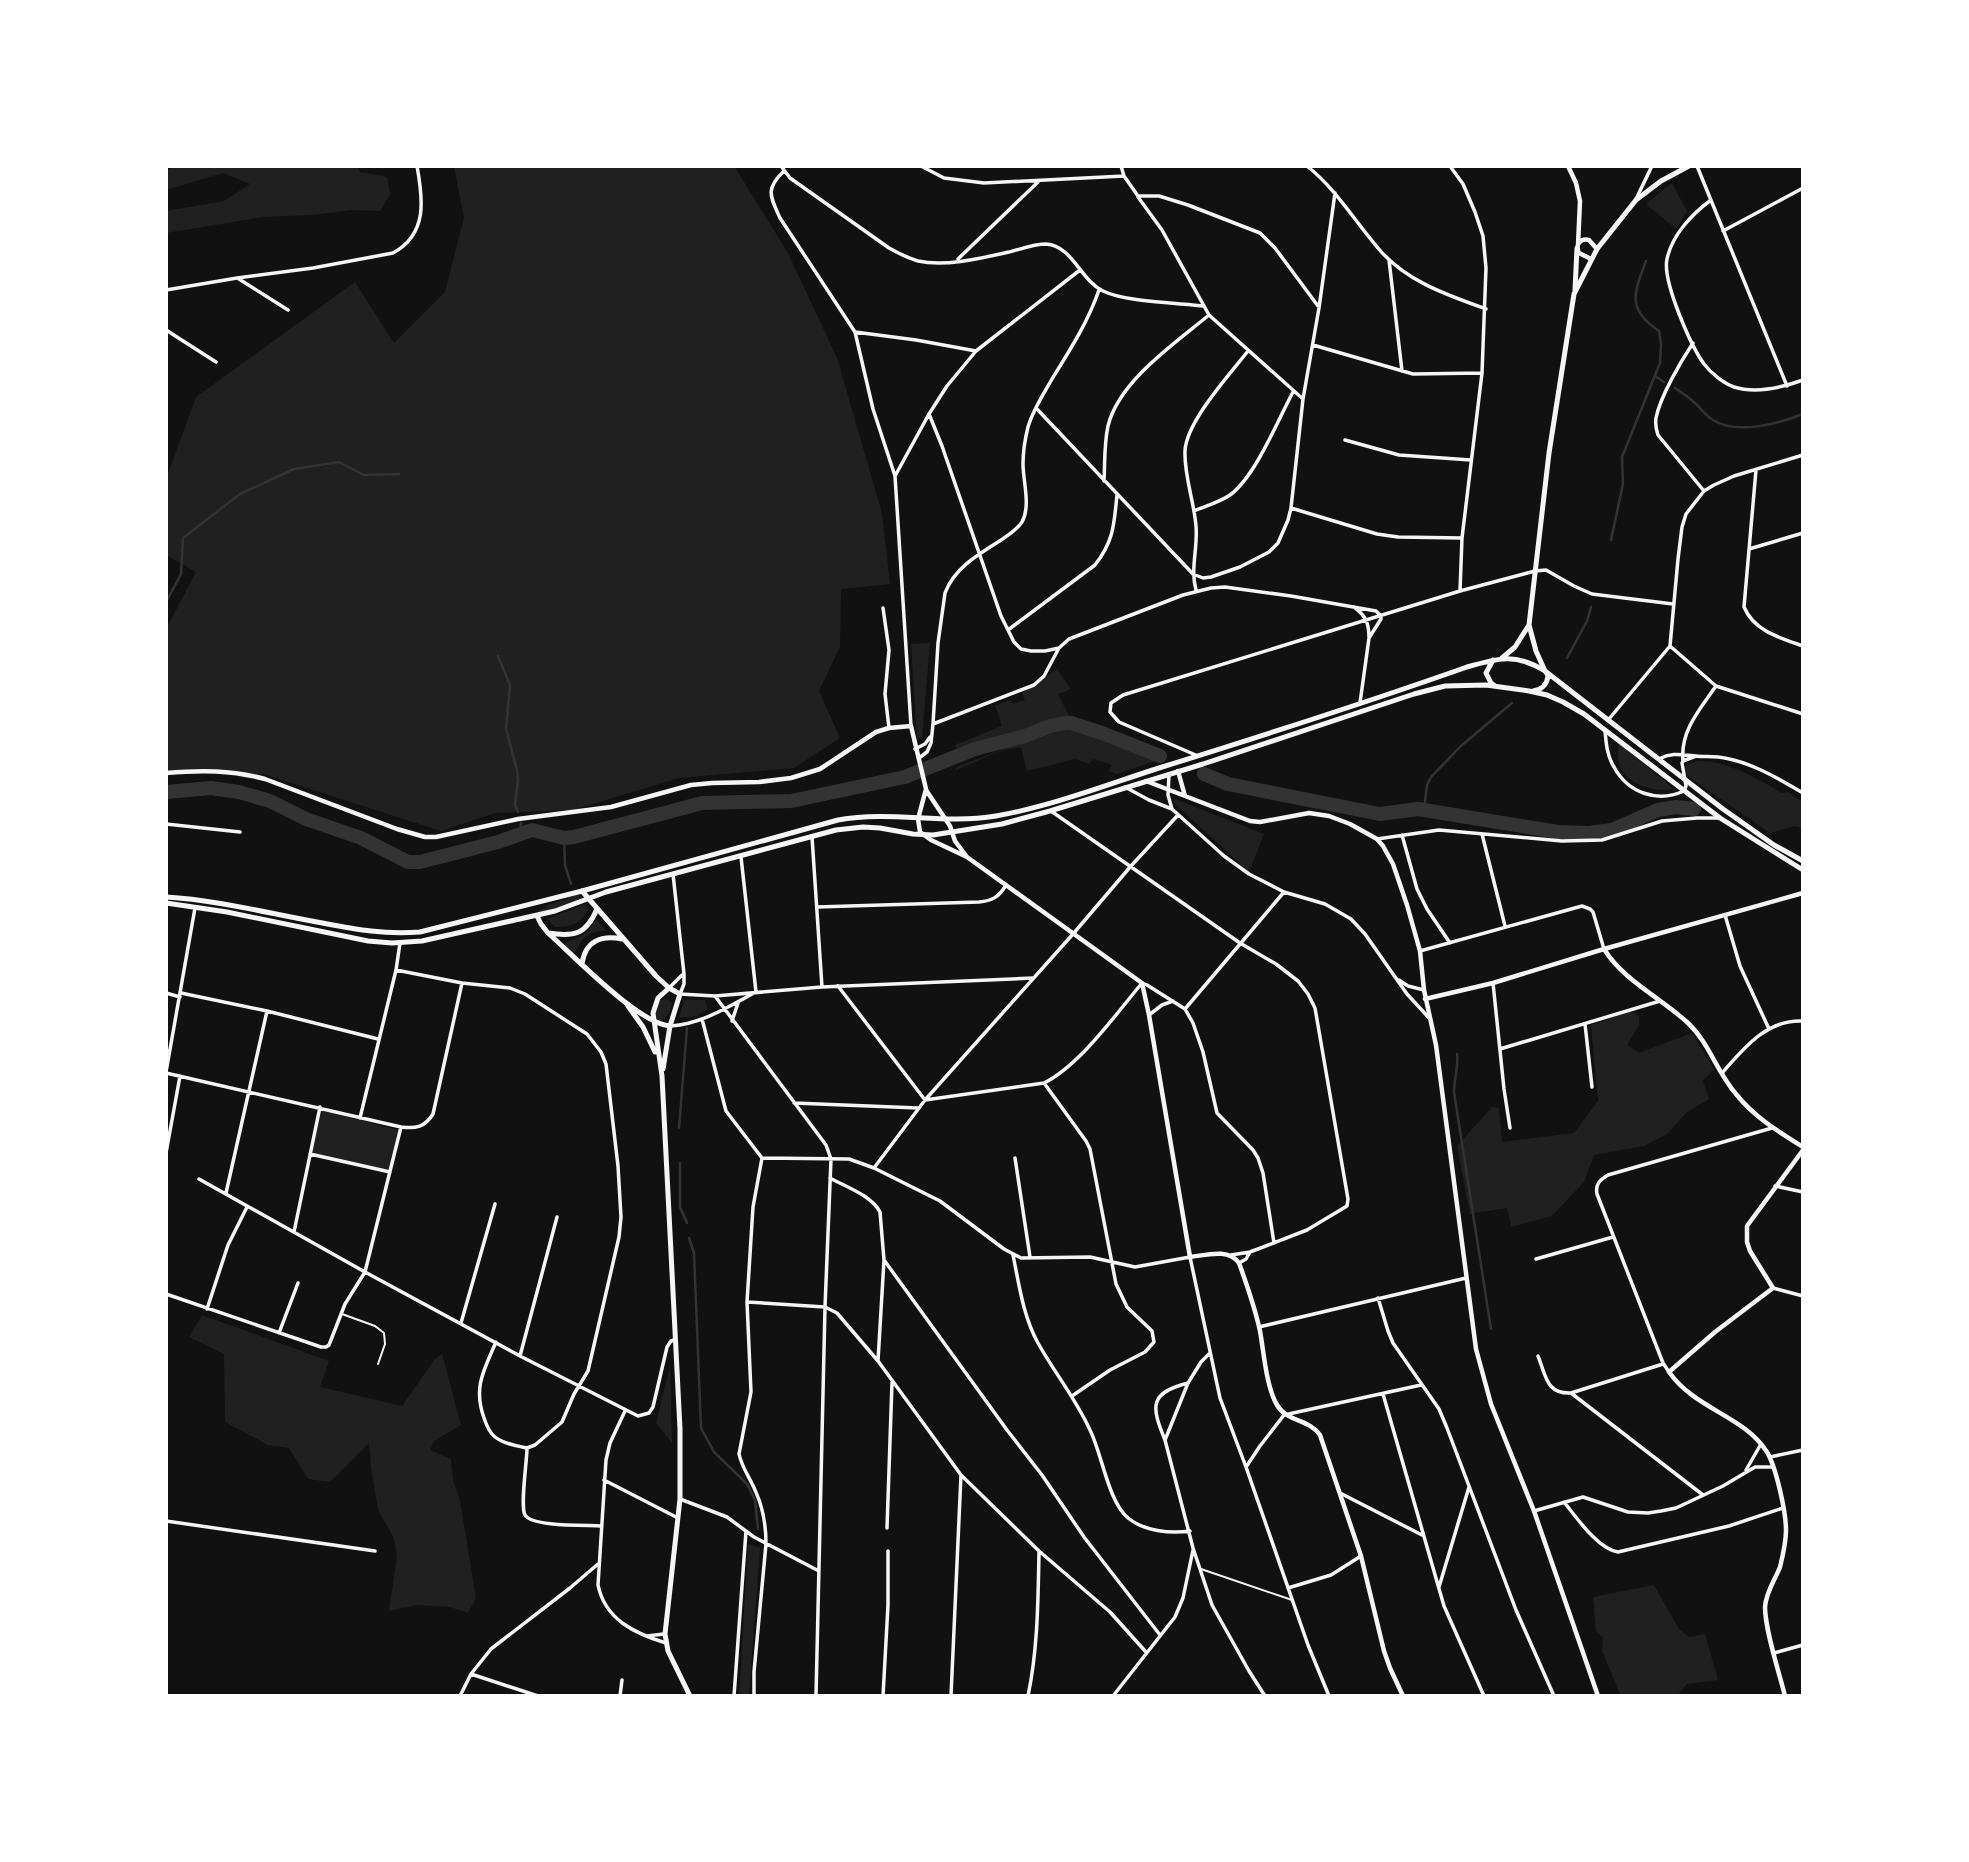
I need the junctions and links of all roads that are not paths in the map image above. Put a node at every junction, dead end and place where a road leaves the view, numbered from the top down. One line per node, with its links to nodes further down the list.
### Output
1 (417, 166): 27 (street)
2 (921, 166): 12 (street)
3 (1121, 166): 11 (street)
4 (1307, 166): 14 (street)
5 (1450, 166): 33 (street)
6 (1568, 166): 18 (street)
7 (1652, 166): 16 (street)
8 (1689, 166): 16 (main road)
9 (1697, 166): 17 (street)
10 (782, 169): 24 (street); 37 (street)
11 (1124, 177): 12 (street); 15 (street)
12 (1039, 181): 24 (street)
13 (1803, 188): 19 (street)
14 (1335, 192): 25 (street); 32 (street)
15 (1138, 196): 31 (street); 32 (street)
16 (1636, 200): 22 (main road)
17 (1711, 200): 19 (street); 38 (street)
18 (1579, 225): 20 (street); 21 (street)
19 (1723, 231): 46 (street)
20 (1586, 239): 21 (street); 22 (street)
21 (1577, 246): 23 (street); 30 (main road)
22 (1597, 249): 23 (main road)
23 (1591, 259): 30 (main road)
24 (957, 260): 26 (street)
25 (1389, 260): 33 (street); 43 (street)
26 (1080, 270): 29 (street); 40 (street)
27 (237, 278): 28 (street); 34 (street)
28 (166, 290)
29 (1099, 290): 31 (street); 49 (street)
30 (1574, 294): 65 (main road)
31 (1204, 306): 35 (street)
32 (1319, 308): 39 (street)
33 (1486, 309): 44 (street)
34 (288, 310)
35 (1209, 315): 41 (street); 56 (street)
36 (166, 330): 42 (street)
37 (855, 332): 40 (street); 55 (street)
38 (1693, 343): 46 (street); 57 (street)
39 (1312, 345): 43 (street); 48 (street)
40 (976, 351): 50 (street)
41 (1248, 351): 47 (street); 60 (street)
42 (216, 362)
43 (1402, 371): 44 (street)
44 (1482, 373): 53 (street)
45 (1803, 380): 46 (street)
46 (1787, 386)
47 (1293, 391): 48 (street); 60 (street)
48 (1303, 399): 59 (street)
49 (1036, 408): 56 (street); 64 (street)
50 (929, 414): 55 (street); 64 (street)
51 (1345, 440): 53 (street)
52 (1803, 455): 54 (street)
53 (1471, 460): 62 (street)
54 (1756, 470): 57 (street); 63 (street)
55 (895, 476): 90 (street)
56 (1104, 481): 58 (street)
57 (1704, 491): 69 (street)
58 (1117, 495): 66 (street); 75 (street)
59 (1291, 508): 62 (street); 66 (street)
60 (1194, 511): 66 (street)
61 (1803, 533): 63 (street)
62 (1462, 538): 68 (street)
63 (1749, 549): 78 (street)
64 (980, 554): 75 (street); 89 (street)
65 (1535, 571): 68 (street); 69 (street); 74 (main road)
66 (1193, 574): 67 (street)
67 (1196, 590): 70 (street); 79 (street)
68 (1460, 591): 72 (street)
69 (1673, 604): 77 (street)
70 (1352, 606): 72 (street); 73 (street)
71 (883, 608): 91 (street)
72 (1381, 616): 73 (street); 76 (street)
73 (1368, 620): 76 (street); 97 (street)
74 (1529, 625): 80 (main road); 82 (main road)
75 (1007, 631): 79 (street)
76 (1369, 638): 86 (street)
77 (1670, 646): 84 (street); 88 (street)
78 (1803, 646)
79 (1059, 648): 89 (street)
80 (1502, 658): 81 (main road); 82 (main road)
81 (1493, 660): 83 (main road); 86 (main road)
82 (1545, 671): 85 (main road); 88 (main road)
83 (1495, 686): 85 (main road); 101 (main road)
84 (1716, 686): 87 (street); 95 (street)
85 (1530, 691): 92 (main road)
86 (1360, 703): 97 (main road)
87 (1803, 714)
88 (1609, 719): 98 (main road)
89 (933, 724): 93 (street)
90 (911, 726): 91 (street); 94 (street)
91 (889, 728): 102 (street)
92 (1605, 729): 109 (main road); 109 (street)
93 (932, 735): 94 (street); 99 (street)
94 (915, 749): 99 (street)
95 (1682, 754): 96 (street); 98 (street); 100 (street)
96 (1696, 756): 100 (street); 110 (street)
97 (1199, 757): 117 (main road)
98 (1659, 759): 104 (main road)
99 (919, 760): 107 (street)
100 (1683, 761): 104 (street)
101 (1178, 771): 103 (main road); 111 (street)
102 (166, 773)
103 (1169, 774): 105 (main road); 108 (street)
104 (1685, 780): 109 (street); 128 (main road)
105 (1146, 781): 106 (main road); 108 (street)
106 (1125, 787): 112 (street); 113 (main road)
107 (926, 789): 116 (street); 117 (street)
108 (1168, 790): 111 (street); 112 (street)
109 (1684, 791): 115 (main road)
110 (1803, 793)
111 (1186, 797): 125 (street)
112 (1172, 809): 114 (street)
113 (1051, 811): 120 (main road); 129 (street)
114 (1178, 815): 129 (street); 134 (street)
115 (1720, 818): 121 (street); 130 (main road)
116 (918, 819): 117 (main road); 123 (street); 133 (main road)
117 (946, 819): 120 (street)
118 (166, 824): 119 (street)
119 (240, 832)
120 (952, 833): 123 (main road); 127 (street)
121 (1482, 834): 124 (street); 145 (street)
122 (812, 835): 123 (main road); 126 (main road); 141 (street)
123 (923, 835): 127 (street)
124 (1402, 835): 125 (street); 151 (street)
125 (1377, 839): 153 (street)
126 (740, 855): 131 (main road); 166 (street)
127 (967, 858): 132 (street)
128 (1803, 861)
129 (1131, 866): 147 (street); 150 (street)
130 (1803, 870)
131 (672, 873): 138 (main road); 156 (street)
132 (1006, 885): 141 (street); 147 (street)
133 (582, 891): 136 (main road); 138 (main road)
134 (1284, 892): 150 (street); 158 (street)
135 (1803, 893): 143 (street)
136 (561, 896): 137 (main road); 144 (main road)
137 (166, 897)
138 (588, 899): 142 (main road); 144 (main road)
139 (166, 903): 140 (main road)
140 (195, 906): 149 (main road); 169 (street)
141 (817, 907): 163 (street)
142 (597, 909): 146 (main road); 148 (main road)
143 (1725, 915): 152 (street); 187 (street)
144 (537, 916): 146 (main road); 149 (main road)
145 (1505, 926): 151 (street); 152 (street)
146 (548, 933): 154 (main road)
147 (1073, 934): 157 (street); 160 (street)
148 (622, 939): 154 (main road); 164 (main road)
149 (400, 943): 155 (street)
150 (1240, 943): 177 (street); 225 (street)
151 (1450, 943): 153 (street)
152 (1604, 949): 161 (street); 175 (street)
153 (1420, 951): 165 (street)
154 (582, 964): 172 (main road)
155 (396, 970): 159 (street); 188 (street)
156 (684, 974): 164 (street); 168 (street)
157 (1033, 978): 162 (street); 198 (street)
158 (1397, 979): 165 (street); 181 (street)
159 (462, 983): 203 (street); 261 (street)
160 (1142, 983): 174 (street); 179 (street); 195 (street)
161 (1493, 983): 171 (street); 189 (street)
162 (838, 986): 163 (street); 198 (street)
163 (822, 987): 166 (street)
164 (669, 988): 168 (main road); 182 (main road)
165 (1424, 990): 171 (street)
166 (756, 992): 170 (street); 173 (street)
167 (166, 993): 169 (street)
168 (680, 993): 170 (street); 186 (main road)
169 (180, 995): 178 (street); 191 (street)
170 (715, 996): 176 (street)
171 (1426, 999): 181 (street)
172 (624, 1001): 182 (main road); 190 (main road)
173 (738, 1001): 176 (street); 183 (street)
174 (1173, 1001): 177 (street); 179 (street)
175 (1660, 1001): 185 (street); 192 (street)
176 (724, 1008): 180 (street); 183 (street)
177 (1185, 1009): 225 (street)
178 (267, 1011): 188 (street); 197 (street)
179 (1149, 1014): 230 (street)
180 (702, 1019): 186 (street); 210 (street)
181 (1430, 1020): 236 (street)
182 (653, 1021): 186 (main road); 190 (main road)
183 (732, 1021): 199 (street)
184 (1803, 1021): 187 (street)
185 (1585, 1024): 189 (street); 196 (street)
186 (670, 1026): 194 (main road)
187 (1769, 1029): 192 (street)
188 (378, 1039): 202 (street)
189 (1500, 1049): 204 (street)
190 (659, 1060): 194 (main road)
191 (166, 1072): 193 (street)
192 (1722, 1073): 205 (street)
193 (180, 1076): 197 (street); 206 (street)
194 (662, 1076): 249 (main road)
195 (1044, 1083): 198 (street); 233 (street)
196 (1592, 1087)
197 (250, 1092): 200 (street); 219 (street)
198 (925, 1100): 201 (street)
199 (793, 1103): 201 (street); 212 (street)
200 (320, 1107): 202 (street); 209 (street)
201 (918, 1108): 213 (street)
202 (360, 1118): 203 (street)
203 (401, 1127): 214 (street)
204 (1510, 1128)
205 (1772, 1128): 207 (street); 224 (street)
206 (167, 1146): 208 (street)
207 (1803, 1149): 217 (street)
208 (166, 1153)
209 (310, 1154): 214 (street); 223 (street)
210 (762, 1158): 212 (street); 242 (street)
211 (1015, 1158): 229 (street)
212 (831, 1159): 213 (street); 215 (street)
213 (874, 1167): 227 (street)
214 (390, 1172): 235 (street)
215 (830, 1178): 232 (street); 243 (street)
216 (199, 1179): 219 (street)
217 (1775, 1186): 218 (street); 238 (street)
218 (1803, 1192)
219 (226, 1193): 221 (street)
220 (495, 1204): 246 (street)
221 (247, 1207): 223 (street); 244 (street)
222 (557, 1217): 252 (street)
223 (294, 1233): 235 (street)
224 (1613, 1237): 231 (street); 255 (street)
225 (1274, 1243): 226 (street)
226 (1251, 1252): 228 (street); 234 (street)
227 (1013, 1255): 229 (street); 264 (street)
228 (1231, 1255): 230 (street); 234 (street)
229 (1030, 1257): 233 (street)
230 (1190, 1257): 233 (street); 251 (street)
231 (1536, 1259)
232 (884, 1260): 254 (street); 304 (street)
233 (1111, 1261): 264 (street)
234 (1240, 1263): 247 (street)
235 (365, 1272): 245 (street); 246 (street)
236 (1466, 1278): 241 (street); 283 (street)
237 (298, 1283): 248 (street)
238 (1773, 1289): 240 (street); 257 (street)
239 (166, 1294): 244 (street)
240 (1803, 1296)
241 (1378, 1297): 247 (street); 260 (street)
242 (747, 1302): 243 (street); 291 (street)
243 (825, 1307): 254 (street); 299 (street)
244 (207, 1309): 248 (street)
245 (341, 1314): 248 (street); 256 (lane)
246 (461, 1324): 250 (street)
247 (1259, 1327): 266 (street)
248 (279, 1333)
249 (674, 1340): 265 (street); 280 (main road)
250 (496, 1342): 252 (street); 269 (street)
251 (1210, 1353): 259 (street); 272 (street)
252 (520, 1356): 261 (street)
253 (1538, 1356): 262 (street)
254 (878, 1361): 258 (street)
255 (1663, 1363): 257 (street); 262 (street)
256 (378, 1364)
257 (1669, 1372): 268 (street)
258 (892, 1381): 275 (street); 287 (street)
259 (1188, 1383): 267 (street); 267 (street)
260 (1421, 1385): 263 (street); 277 (street)
261 (581, 1386): 265 (street); 269 (street)
262 (1571, 1393): 279 (street)
263 (1383, 1394): 266 (street); 290 (street)
264 (1072, 1396): 289 (street)
265 (625, 1411): 276 (street)
266 (1284, 1415): 272 (street); 278 (street)
267 (1165, 1440): 289 (street)
268 (1761, 1444): 271 (street); 274 (street)
269 (527, 1448): 286 (street)
270 (1803, 1450): 271 (street)
271 (1770, 1458): 273 (street)
272 (1247, 1467): 301 (street)
273 (1773, 1467): 274 (street); 282 (street)
274 (1744, 1472): 279 (street)
275 (961, 1475): 295 (street); 320 (street)
276 (604, 1480): 284 (street); 286 (street)
277 (1469, 1485): 300 (street); 327 (street)
278 (1340, 1493): 290 (street); 296 (street)
279 (1703, 1495): 281 (street)
280 (680, 1499): 284 (main road); 288 (street)
281 (1563, 1501): 282 (street); 283 (street)
282 (1783, 1508): 309 (street)
283 (1534, 1511): 328 (street)
284 (678, 1518): 303 (main road)
285 (166, 1521): 293 (street)
286 (601, 1526): 297 (street)
287 (887, 1528)
288 (746, 1531): 291 (street); 316 (street)
289 (1190, 1531): 292 (street)
290 (1423, 1535): 300 (street)
291 (766, 1544): 299 (street); 317 (street)
292 (1194, 1548): 298 (street); 304 (street)
293 (375, 1551)
294 (888, 1551): 319 (street)
295 (1039, 1551): 308 (street); 321 (street)
296 (1360, 1556): 301 (street); 325 (street)
297 (598, 1564): 305 (street); 310 (street)
298 (1200, 1568): 302 (lane); 323 (street)
299 (818, 1571): 318 (street)
300 (1439, 1587): 326 (street)
301 (1289, 1588): 302 (street)
302 (1292, 1600): 324 (street)
303 (665, 1634): 305 (street); 306 (main road)
304 (1160, 1635): 308 (street)
305 (645, 1637): 306 (street)
306 (666, 1643): 315 (main road)
307 (1803, 1645): 309 (street)
308 (1146, 1652): 322 (street)
309 (1774, 1653): 329 (street)
310 (471, 1674): 312 (street); 313 (street)
311 (621, 1680): 314 (street)
312 (460, 1696)
313 (538, 1696)
314 (620, 1696)
315 (690, 1696)
316 (734, 1696)
317 (754, 1696)
318 (816, 1696)
319 (883, 1696)
320 (951, 1696)
321 (1028, 1696)
322 (1113, 1696)
323 (1265, 1696)
324 (1329, 1696)
325 (1403, 1696)
326 (1484, 1696)
327 (1553, 1696)
328 (1598, 1696)
329 (1785, 1696)

